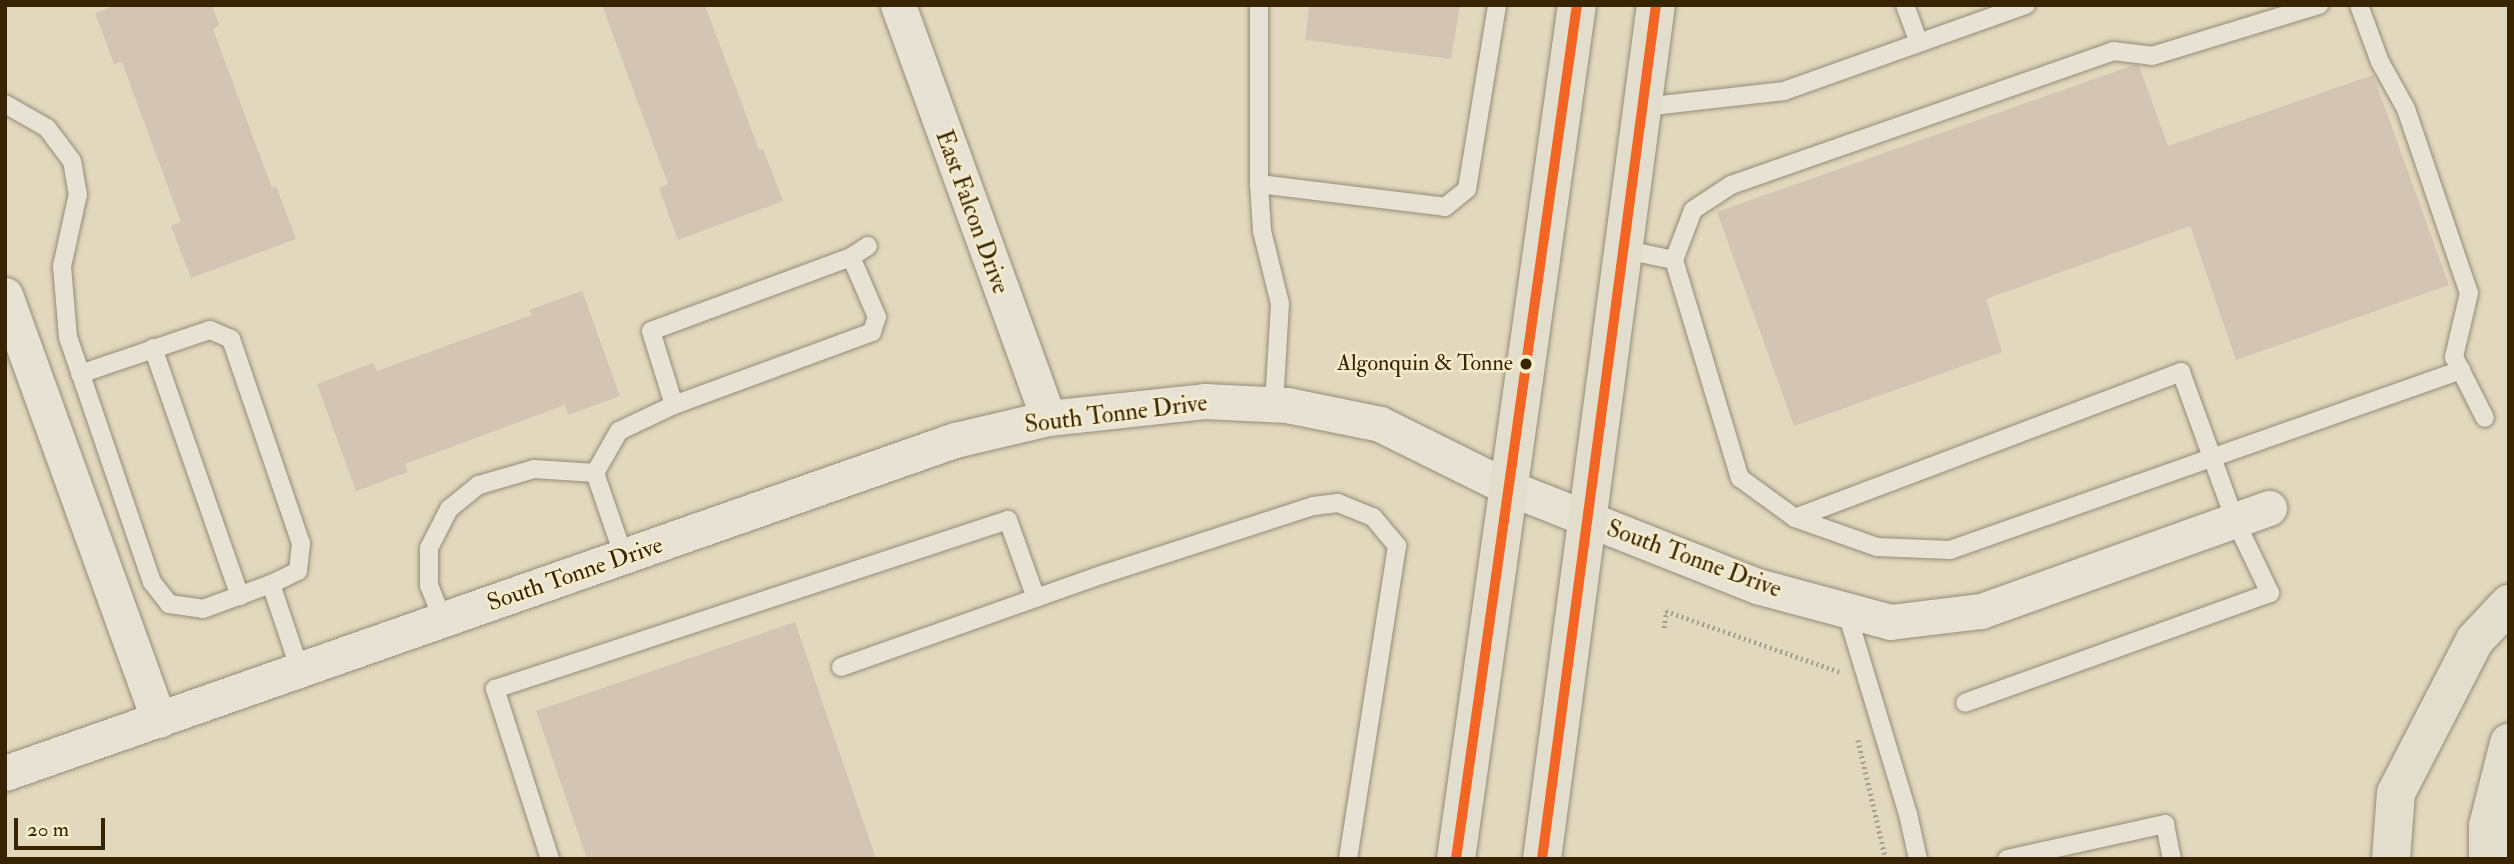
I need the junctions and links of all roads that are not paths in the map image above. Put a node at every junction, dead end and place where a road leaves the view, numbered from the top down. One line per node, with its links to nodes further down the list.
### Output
1 (898, 5): 24 (street, East Falcon Drive)
2 (1259, 5): 13 (lane)
3 (1497, 5): 13 (lane)
4 (1577, 5): 28 (main road)
5 (1656, 5): 12 (main road)
6 (1905, 5): 10 (lane)
7 (2026, 5): 10 (lane)
8 (2319, 5): 17 (lane)
9 (2359, 5): 20 (lane)
10 (1919, 43): 12 (lane)
11 (5, 104): 21 (lane)
12 (1644, 107): 15 (main road)
13 (1259, 184): 23 (lane)
14 (868, 246): 16 (lane)
15 (1626, 250): 17 (lane); 31 (main road)
16 (850, 257): 22 (lane); 22 (lane)
17 (1674, 260): 30 (lane)
18 (5, 295): 43 (street)
19 (153, 348): 21 (lane); 34 (lane); 35 (lane)
20 (2461, 370): 25 (lane); 26 (lane)
21 (80, 374): 35 (lane)
22 (674, 405): 27 (lane)
23 (1274, 405): 24 (street, South Tonne Drive); 28 (street, South Tonne Drive)
24 (1048, 418): 33 (street, South Tonne Drive)
25 (2485, 418)
26 (2213, 457): 30 (lane); 30 (lane); 32 (lane)
27 (595, 473): 33 (lane); 39 (lane)
28 (1507, 487): 31 (street, South Tonne Drive); 49 (main road)
29 (2269, 508): 32 (street, South Tonne Drive)
30 (1795, 518)
31 (1589, 520): 38 (street, South Tonne Drive); 50 (main road)
32 (2235, 520): 38 (street, South Tonne Drive); 42 (lane)
33 (624, 557): 39 (street, South Tonne Drive)
34 (271, 584): 35 (lane); 41 (lane)
35 (240, 596)
36 (1036, 598): 40 (lane); 47 (lane); 48 (lane)
37 (2509, 604): 44 (main road)
38 (1846, 610): 51 (lane)
39 (443, 620): 41 (street, South Tonne Drive)
40 (841, 667)
41 (300, 670): 43 (street, South Tonne Drive)
42 (1965, 704)
43 (159, 720): 46 (street, South Tonne Drive)
44 (2424, 738): 54 (main road); 55 (main road)
45 (2509, 743): 56 (main road)
46 (5, 773)
47 (550, 859)
48 (1348, 859)
49 (1456, 859)
50 (1542, 859)
51 (1918, 859)
52 (2007, 859): 53 (lane)
53 (2172, 859)
54 (2375, 859)
55 (2391, 859)
56 (2488, 859)

